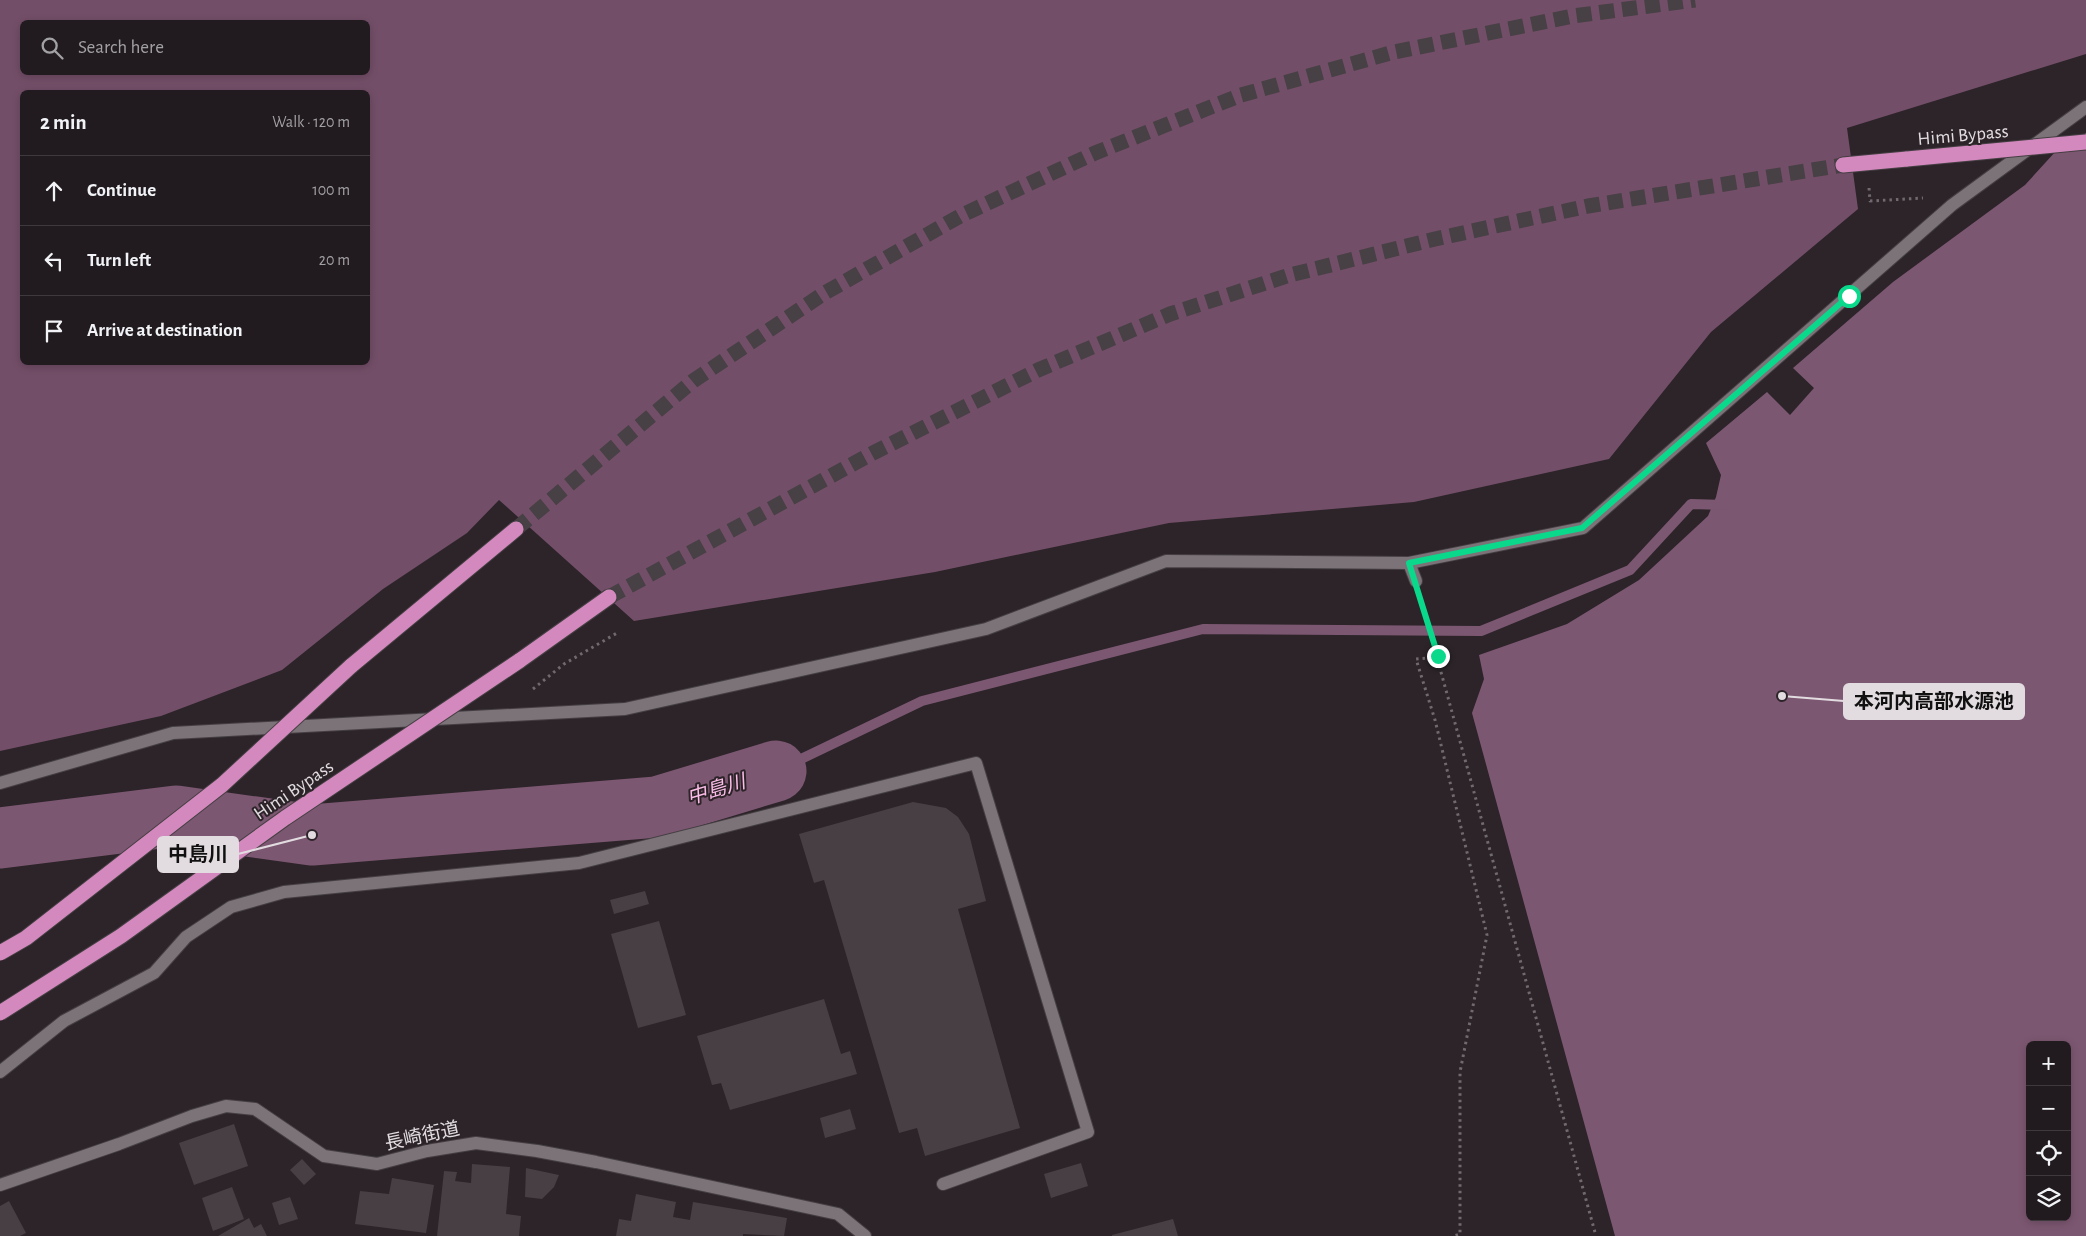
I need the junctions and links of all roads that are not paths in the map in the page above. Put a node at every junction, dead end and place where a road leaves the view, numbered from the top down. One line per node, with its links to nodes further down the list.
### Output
1 (2086, 107): 5 (street)
2 (2086, 142): 3 (highway, Himi Bypass, bridge)
3 (1843, 165)
4 (516, 529): 9 (highway, bridge)
5 (1409, 563): 6 (street); 8 (street)
6 (1416, 581)
7 (609, 597): 10 (highway, Himi Bypass, bridge)
8 (0, 783)
9 (0, 953)
10 (0, 1013)
11 (0, 1072): 12 (street)
12 (943, 1184)
13 (0, 1185): 14 (street, 長崎街道)
14 (865, 1236)

